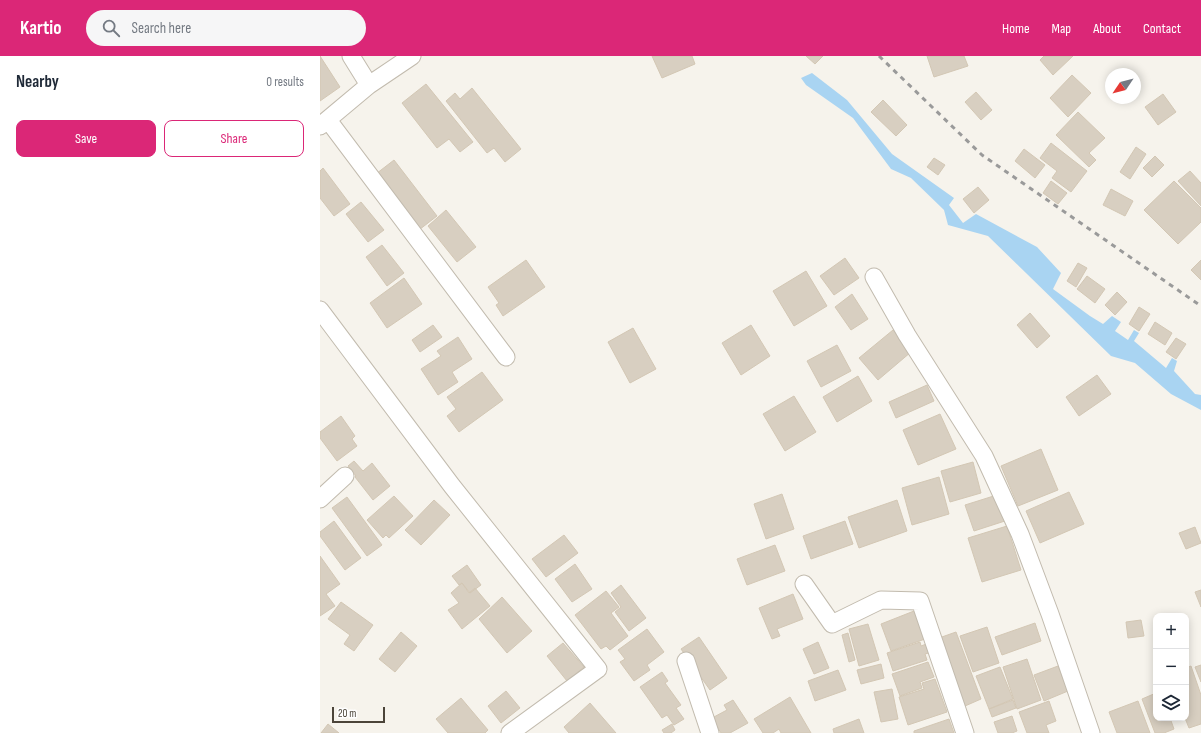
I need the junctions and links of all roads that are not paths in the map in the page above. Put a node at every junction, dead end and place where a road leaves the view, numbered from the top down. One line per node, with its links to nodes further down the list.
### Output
1 (351, 56): 3 (street)
2 (412, 56): 3 (street)
3 (369, 85): 4 (street)
4 (324, 123): 7 (street)
5 (874, 277): 15 (street)
6 (320, 310): 12 (street)
7 (506, 357)
8 (345, 476): 9 (street)
9 (320, 499)
10 (804, 584): 14 (street)
11 (686, 662): 13 (street)
12 (510, 733)
13 (710, 733)
14 (965, 733)
15 (1091, 733)

